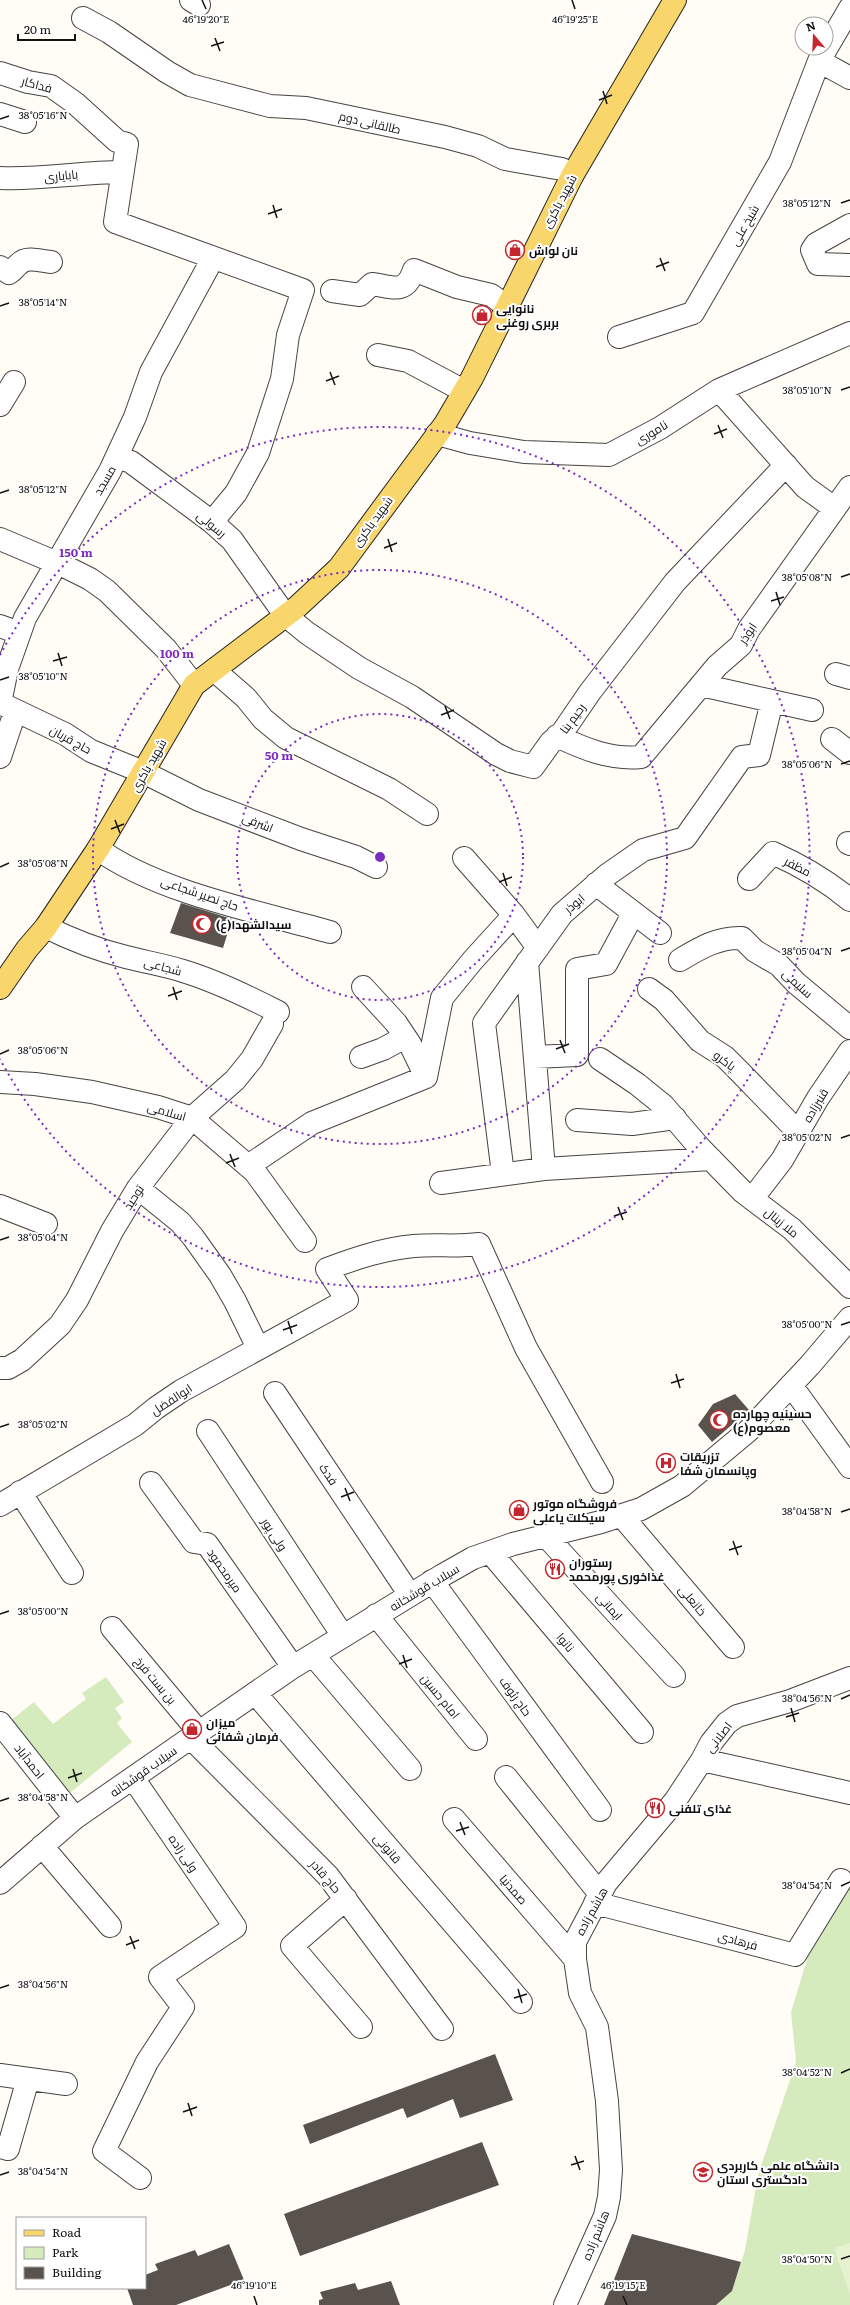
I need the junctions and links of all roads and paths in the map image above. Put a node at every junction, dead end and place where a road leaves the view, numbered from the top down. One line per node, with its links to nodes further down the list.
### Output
1 (675, 0): 10 (main road, شهید باکری)
2 (850, 8): 4 (street, شیخ علی)
3 (83, 18): 10 (street, طالقانی دوم)
4 (819, 62): 6 (street); 20 (street, شیخ علی)
5 (0, 73): 9 (street, فداکار)
6 (850, 78)
7 (0, 114): 8 (street)
8 (25, 122)
9 (122, 172): 11 (street, بابایاری); 13 (street)
10 (572, 176): 18 (main road, شهید باکری)
11 (0, 178)
12 (850, 226): 15 (street)
13 (214, 258): 27 (street, مسجد); 31 (street)
14 (51, 262): 16 (street)
15 (850, 265)
16 (0, 267)
17 (332, 291): 18 (street)
18 (508, 307): 24 (main road, شهید باکری)
19 (850, 333): 23 (street, ناموری)
20 (619, 337)
21 (378, 355): 24 (street)
22 (14, 382): 25 (street)
23 (719, 390): 26 (street, ناموری); 28 (street)
24 (464, 391): 26 (main road, شهید باکری)
25 (0, 405)
26 (437, 434): 34 (main road, شهید باکری)
27 (117, 457): 31 (street, رسولی); 33 (street, مسجد)
28 (786, 465): 30 (street); 42 (street, رحیم بنا)
29 (850, 488): 30 (street, ابوذر)
30 (834, 508): 37 (street, ابوذر)
31 (212, 522): 34 (street, رسولی)
32 (0, 539): 33 (street)
33 (57, 563): 35 (street, مسجد); 38 (street)
34 (285, 615): 36 (main road, شهید باکری); 42 (street, رحیم بنا)
35 (9, 629): 40 (street, مسجد)
36 (214, 670): 38 (main road, شهید باکری); 47 (street)
37 (701, 685): 39 (street); 42 (street, ابوذر)
38 (194, 686): 46 (main road, شهید باکری)
39 (772, 701): 41 (street); 52 (street, ابوذر)
40 (5, 706): 45 (street, مسجد); 46 (street, حاج قربان)
41 (812, 710)
42 (557, 736)
43 (832, 739): 44 (street)
44 (850, 753)
45 (0, 757)
46 (143, 772): 48 (main road, شهید باکری); 50 (street, اشرفی)
47 (426, 814)
48 (98, 849): 56 (main road, شهید باکری); 57 (street, حاج نصیر شجاعی)
49 (464, 858): 55 (street)
50 (376, 867)
51 (749, 879): 53 (street, مظفر)
52 (596, 884): 54 (street); 59 (street, ابوذر)
53 (850, 900)
54 (633, 914): 58 (street); 69 (street)
55 (514, 915): 59 (street); 71 (street)
56 (46, 927): 62 (main road, شهید باکری); 64 (street, شجاعی)
57 (330, 932)
58 (660, 933)
59 (533, 955): 69 (street); 80 (street, ابوذر)
60 (680, 960): 65 (street, سلیمی)
61 (363, 987): 66 (street)
62 (0, 988)
63 (649, 989): 76 (street, پاکرو)
64 (275, 1018): 73 (street, توحید)
65 (850, 1028)
66 (405, 1036): 68 (street); 71 (street)
67 (850, 1051): 76 (street, قنبرزاده)
68 (361, 1057)
69 (535, 1057): 79 (street)
70 (600, 1059): 74 (street, ملا زینال)
71 (426, 1077): 78 (street)
72 (0, 1082): 73 (street, اسلامی)
73 (192, 1118): 78 (street, اسلامی); 82 (street, توحید)
74 (675, 1118): 75 (street); 77 (street, ملا زینال)
75 (577, 1120)
76 (799, 1133): 83 (street, قنبرزاده)
77 (712, 1159): 79 (street); 83 (street, ملا زینال)
78 (248, 1166): 86 (street, اسلامی)
79 (544, 1169): 80 (street)
80 (503, 1174): 81 (street)
81 (441, 1183)
82 (138, 1188): 89 (street); 90 (street, توحید)
83 (752, 1199): 87 (street, ملا زینال)
84 (0, 1206): 85 (street)
85 (46, 1224)
86 (305, 1241)
87 (850, 1287)
88 (850, 1318): 91 (street, سیلاب قوشخانه)
89 (258, 1348): 95 (street, ابوالفضل); 97 (street, ابوالفضل)
90 (0, 1368)
91 (791, 1385): 94 (street); 99 (street, سیلاب قوشخانه)
92 (275, 1393): 104 (street, فدک)
93 (208, 1431): 107 (street, ولی پور)
94 (850, 1467)
95 (602, 1482)
96 (151, 1483): 110 (street, میرمحمود)
97 (20, 1492): 98 (street, ابوالفضل); 102 (street)
98 (0, 1505)
99 (621, 1515): 100 (street, سیلاب قوشخانه); 108 (street, خانعلی)
100 (546, 1536): 101 (street, سیلاب قوشخانه); 111 (street, ایمانی)
101 (490, 1552): 103 (street, سیلاب قوشخانه); 115 (street, نانوا)
102 (72, 1573)
103 (432, 1581): 104 (street, سیلاب قوشخانه); 123 (street, حاج رئوف)
104 (410, 1595): 105 (street, سیلاب قوشخانه)
105 (376, 1615): 107 (street, سیلاب قوشخانه); 117 (street, امام حسین)
106 (112, 1628): 116 (street, بن بست فرخ)
107 (343, 1636): 109 (street, سیلاب قوشخانه)
108 (733, 1647)
109 (313, 1655): 110 (street, سیلاب قوشخانه); 119 (street)
110 (293, 1667): 113 (street, سیلاب قوشخانه)
111 (674, 1676)
112 (850, 1678): 118 (street, اصلانی)
113 (255, 1693): 116 (street, سیلاب قوشخانه); 133 (street, قانونی)
114 (0, 1723): 124 (street, احمدآباد)
115 (642, 1732)
116 (195, 1735): 121 (street, سیلاب قوشخانه); 129 (street, حاج قادر)
117 (476, 1739)
118 (702, 1760): 122 (street); 130 (street, هاشم زاده)
119 (410, 1769)
120 (506, 1777): 130 (street)
121 (132, 1778): 124 (street, سیلاب قوشخانه); 140 (street, ولی زاده)
122 (850, 1793)
123 (600, 1810)
124 (75, 1818): 126 (street, سیلاب قوشخانه)
125 (454, 1819): 132 (street, صمدنیا)
126 (42, 1846): 128 (street, سیلاب قوشخانه); 131 (street)
127 (841, 1880): 130 (street, فرهادی)
128 (0, 1883)
129 (346, 1899): 134 (street); 135 (street, حاج قادر)
130 (598, 1899): 132 (street, هاشم زاده)
131 (110, 1926)
132 (575, 1959): 141 (street, هاشم زاده)
133 (522, 2002)
134 (361, 2028)
135 (442, 2029)
136 (0, 2075): 137 (street)
137 (28, 2079): 138 (street); 139 (street)
138 (66, 2084)
139 (0, 2147)
140 (140, 2178)
141 (565, 2305)

